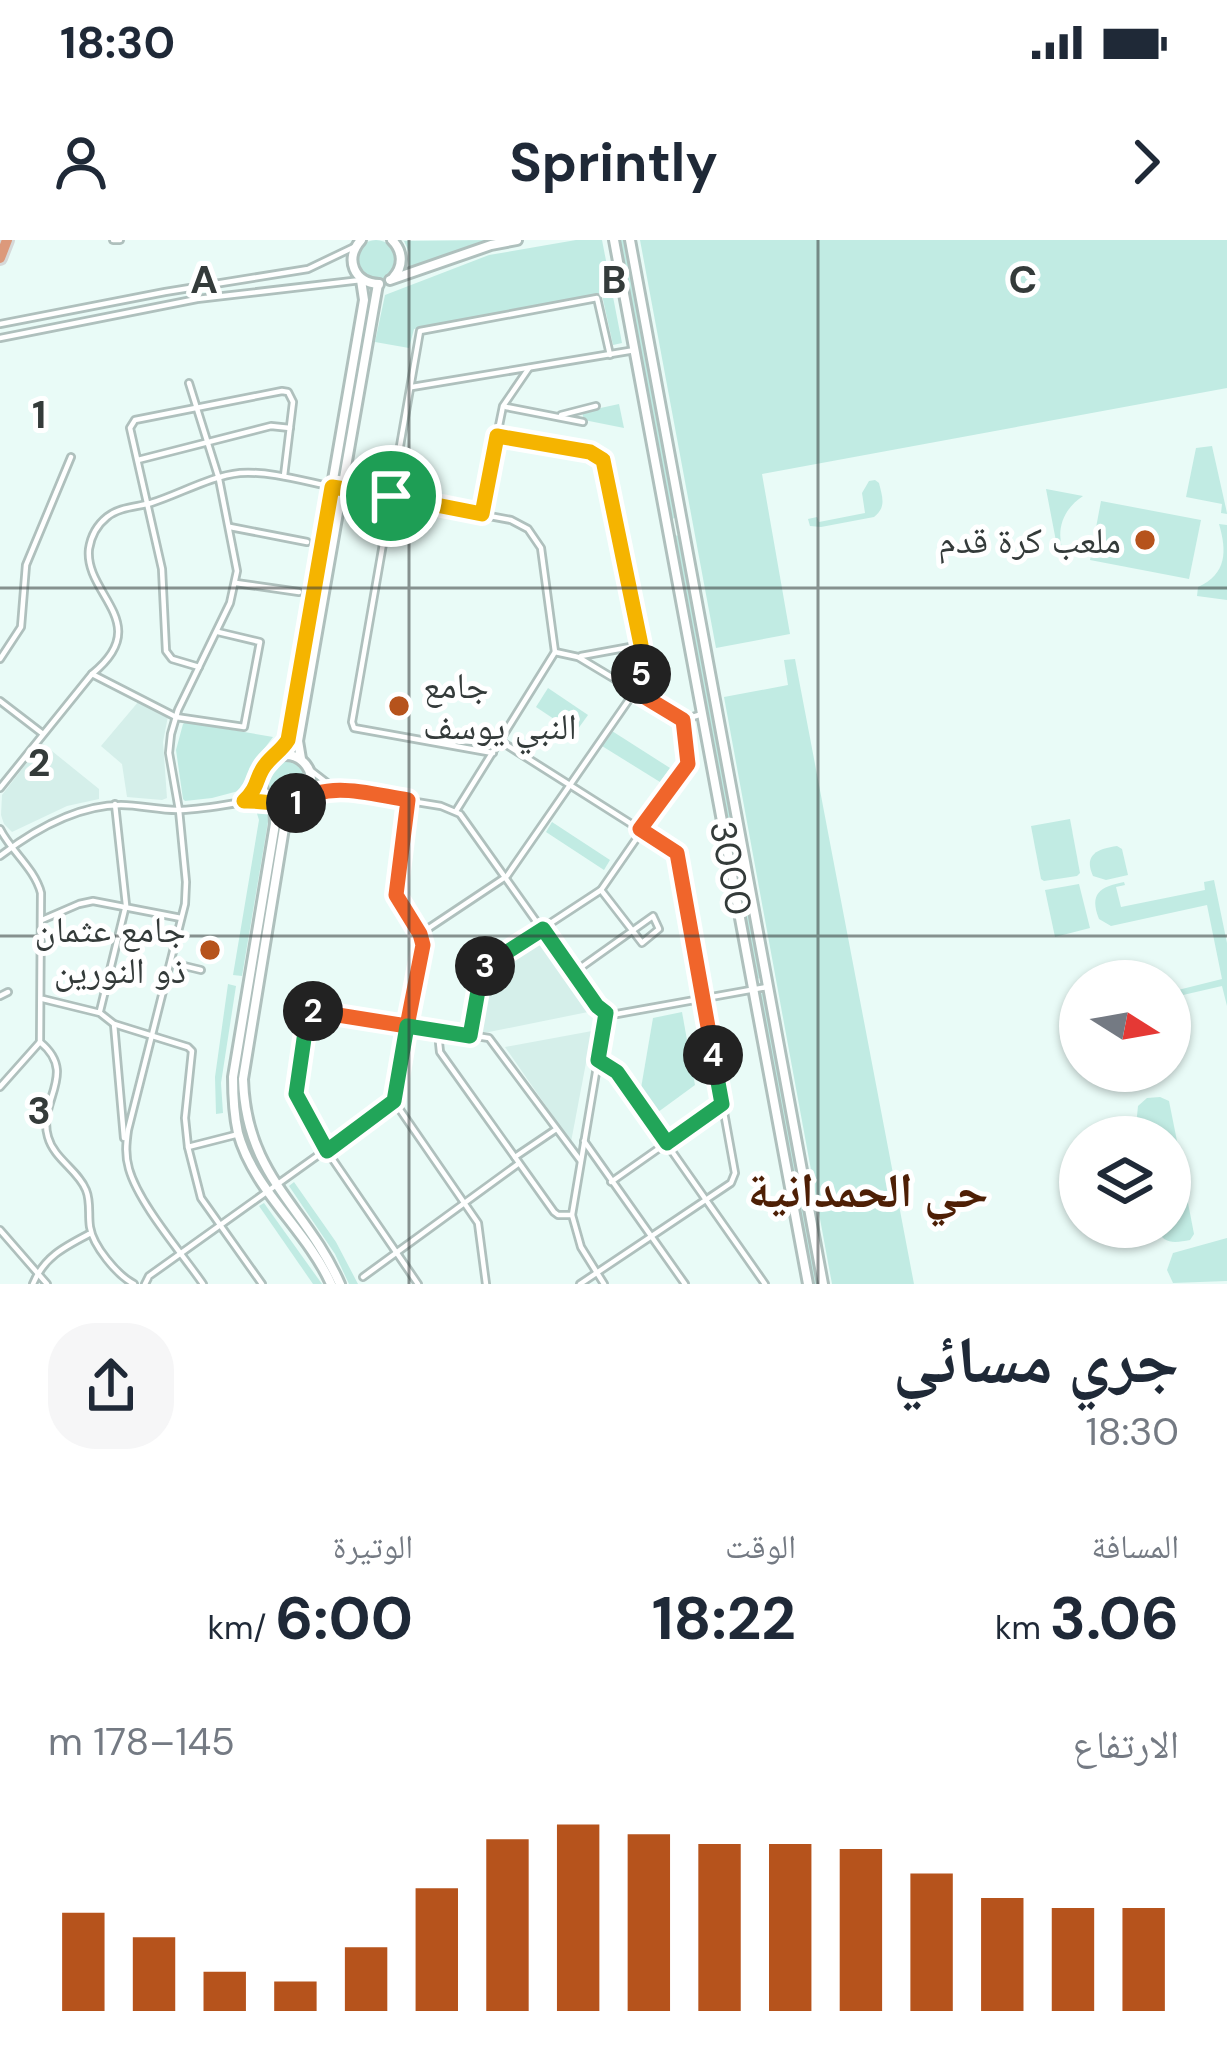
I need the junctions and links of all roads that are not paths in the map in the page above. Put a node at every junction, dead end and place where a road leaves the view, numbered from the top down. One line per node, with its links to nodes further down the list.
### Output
1 (7, 240): 7 (highway)
2 (392, 240): 9 (street)
3 (517, 240): 9 (street)
4 (614, 240): 13 (street, 3000)
5 (630, 240): 34 (street, 3000)
6 (357, 243): 8 (street); 11 (street)
7 (0, 258)
8 (361, 280): 10 (street); 12 (street); 30 (street)
9 (390, 280): 10 (street)
10 (378, 284): 30 (street)
11 (0, 324)
12 (0, 338)
13 (634, 350): 14 (street); 36 (street, 3000)
14 (610, 355): 15 (street); 17 (street)
15 (529, 368): 17 (street); 18 (street)
16 (189, 383): 20 (street)
17 (412, 386): 31 (street)
18 (503, 406): 21 (street); 24 (street)
19 (596, 406): 21 (street)
20 (196, 407): 23 (street); 25 (street); 27 (street)
21 (556, 416): 22 (street)
22 (583, 422)
23 (290, 428): 25 (street); 29 (street)
24 (497, 436): 33 (street); 41 (street)
25 (207, 441): 27 (street); 28 (street)
26 (71, 457): 44 (street)
27 (139, 460): 32 (street)
28 (219, 478): 29 (street); 32 (street); 35 (street)
29 (284, 478): 30 (street)
30 (337, 488): 31 (street); 55 (street); 56 (street)
31 (391, 496): 33 (street); 54 (street)
32 (149, 503): 45 (street); 46 (street)
33 (482, 514): 42 (street)
34 (682, 524): 36 (street); 84 (street, 3000)
35 (230, 526): 37 (street); 38 (street)
36 (668, 527): 49 (street, 3000)
37 (308, 542)
38 (236, 583): 39 (street); 40 (street)
39 (299, 592)
40 (218, 632): 45 (street); 50 (street)
41 (641, 645): 43 (street); 47 (street)
42 (555, 652): 43 (street); 53 (street)
43 (578, 657): 47 (street)
44 (0, 659)
45 (199, 667): 50 (street)
46 (92, 674): 50 (street); 52 (street)
47 (635, 691): 51 (street); 59 (street)
48 (0, 701): 52 (street)
49 (702, 714): 51 (street); 85 (street, 3000)
50 (176, 717): 67 (street)
51 (683, 720): 70 (street)
52 (43, 734): 60 (street)
53 (502, 742): 54 (street); 59 (street)
54 (493, 752): 68 (street)
55 (279, 755): 56 (street); 58 (street)
56 (301, 759): 57 (street)
57 (309, 770): 61 (street); 62 (street)
58 (261, 777): 64 (street); 65 (street)
59 (571, 786): 70 (street); 73 (street)
60 (0, 788)
61 (335, 788): 62 (street); 63 (street)
62 (301, 800): 65 (street); 92 (street)
63 (408, 800): 68 (street); 80 (street)
64 (244, 801): 65 (street); 67 (street)
65 (273, 801): 92 (street)
66 (115, 805): 67 (street); 71 (street); 75 (street)
67 (179, 810): 76 (street)
68 (456, 811): 73 (street)
69 (0, 829): 71 (street)
70 (640, 829): 74 (street); 89 (street)
71 (10, 848): 72 (street); 77 (street)
72 (0, 856)
73 (507, 876): 78 (street); 80 (street)
74 (601, 890): 78 (street); 79 (street)
75 (127, 905): 76 (street); 77 (street); 90 (street)
76 (181, 918): 81 (street)
77 (40, 920): 88 (street)
78 (543, 929): 83 (street); 96 (street)
79 (633, 929): 79 (street); 83 (street)
80 (420, 934): 94 (street)
81 (170, 962): 82 (street); 97 (street)
82 (201, 970)
83 (574, 973): 91 (street)
84 (767, 987): 85 (street); 142 (street, 3000)
85 (753, 989): 89 (street); 141 (street, 3000)
86 (8, 992): 87 (street)
87 (0, 996)
88 (40, 998): 90 (street); 98 (street)
89 (702, 1000): 91 (street); 102 (street)
90 (100, 1012): 93 (street)
91 (606, 1013): 99 (street)
92 (248, 1023): 104 (street); 113 (street)
93 (114, 1024): 97 (street); 108 (street)
94 (407, 1026): 95 (street); 101 (street); 109 (street)
95 (438, 1031): 96 (street); 110 (street)
96 (470, 1036): 103 (street)
97 (151, 1038): 107 (street); 108 (street)
98 (40, 1042): 100 (street); 119 (street)
99 (598, 1060): 105 (street); 106 (street)
100 (0, 1087)
101 (394, 1101): 109 (street); 115 (street)
102 (722, 1104): 106 (street); 114 (street)
103 (557, 1129): 110 (street); 111 (street)
104 (238, 1135): 107 (street); 113 (street)
105 (584, 1141): 111 (street); 112 (street)
106 (667, 1143): 112 (street); 114 (street)
107 (188, 1147): 117 (street)
108 (125, 1150): 124 (street)
109 (327, 1151): 113 (street); 123 (street)
110 (517, 1160): 115 (street); 116 (street)
111 (580, 1160): 116 (street)
112 (611, 1181): 120 (street)
113 (272, 1189): 117 (street); 134 (street)
114 (707, 1199): 120 (street); 140 (street)
115 (464, 1204): 123 (street); 136 (street)
116 (572, 1215): 126 (street)
117 (220, 1226): 124 (street); 133 (street)
118 (0, 1230): 121 (street)
119 (90, 1233): 125 (street); 130 (street)
120 (651, 1237): 126 (street); 139 (street)
121 (11, 1242): 122 (street); 125 (street)
122 (0, 1245)
123 (395, 1251): 127 (street); 135 (street)
124 (182, 1253): 131 (street); 132 (street)
125 (37, 1273): 128 (street); 129 (street)
126 (597, 1273): 137 (street); 138 (street)
127 (363, 1276)
128 (33, 1284)
129 (47, 1284)
130 (134, 1284)
131 (146, 1284)
132 (203, 1284)
133 (262, 1284)
134 (336, 1284)
135 (418, 1284)
136 (487, 1284)
137 (580, 1284)
138 (604, 1284)
139 (685, 1284)
140 (764, 1284)
141 (808, 1284)
142 (823, 1284)

